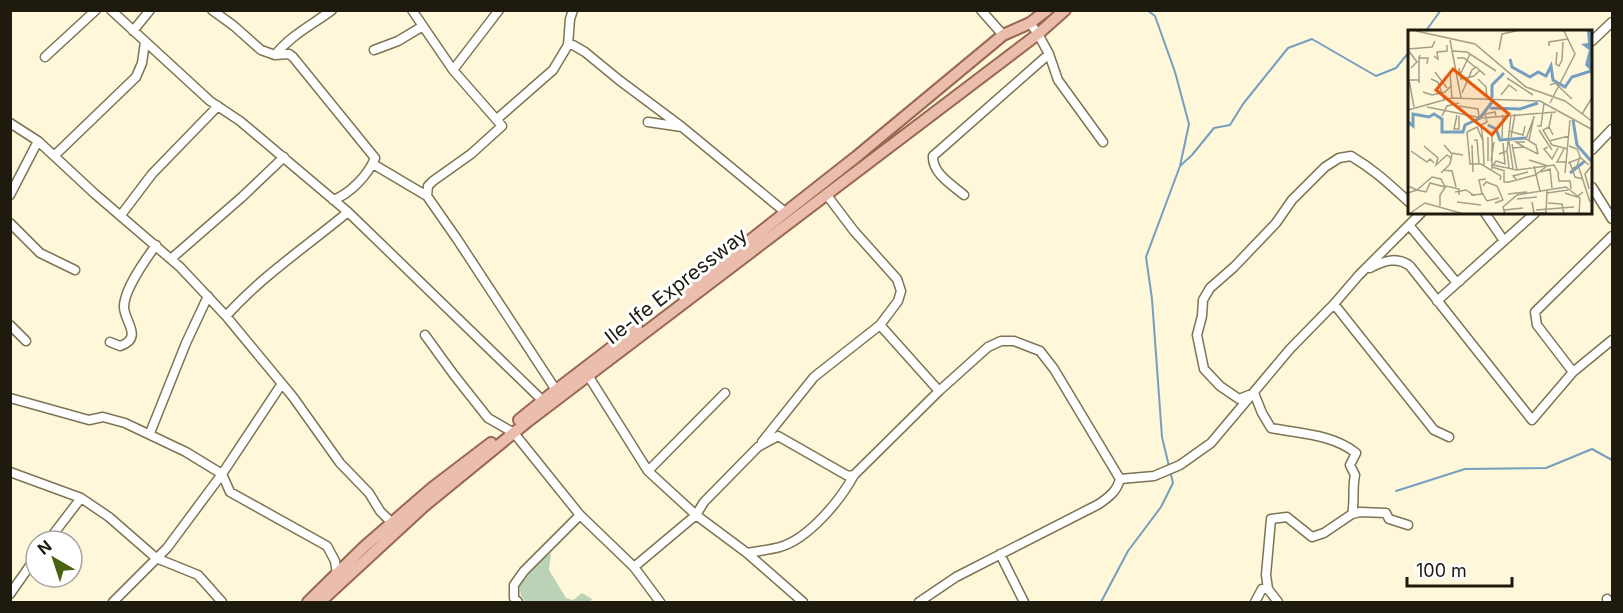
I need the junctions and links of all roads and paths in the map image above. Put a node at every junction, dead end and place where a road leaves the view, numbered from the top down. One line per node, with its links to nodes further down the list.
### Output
1 (96, 10): 24 (street)
2 (111, 10): 15 (street)
3 (150, 10): 15 (street)
4 (212, 10): 22 (street)
5 (332, 10): 22 (street)
6 (412, 10): 14 (street)
7 (499, 10): 25 (street)
8 (573, 10): 20 (street)
9 (981, 10): 17 (street)
10 (1065, 10): 11 (main road, Ile-Ife Expressway)
11 (1051, 13): 13 (main road, Ile-Ife Expressway); 16 (main road, Ile-Ife Expressway)
12 (1612, 22): 18 (street)
13 (1030, 23): 16 (street); 17 (main road, Ile-Ife Expressway)
14 (423, 26): 21 (street); 25 (street)
15 (133, 31): 19 (street)
16 (1038, 34): 23 (street); 37 (main road, Ile-Ife Expressway)
17 (1002, 35): 37 (main road, Ile-Ife Expressway)
18 (1593, 40)
19 (145, 42): 26 (street); 35 (street)
20 (567, 45): 27 (street); 30 (street)
21 (374, 50)
22 (275, 54): 38 (street)
23 (1049, 54): 33 (street); 44 (street)
24 (45, 57)
25 (453, 70): 27 (street)
26 (218, 106): 36 (street); 53 (street)
27 (497, 119): 45 (street)
28 (648, 122): 30 (street)
29 (10, 123): 32 (street)
30 (681, 127): 49 (street)
31 (1612, 129): 34 (street)
32 (39, 141): 35 (street); 43 (street)
33 (1103, 142)
34 (1593, 149)
35 (55, 155): 53 (street)
36 (284, 157): 46 (street); 60 (street)
37 (860, 161): 39 (main road, Ile-Ife Expressway); 40 (main road, Ile-Ife Expressway)
38 (373, 164): 45 (street); 46 (street)
39 (830, 177): 40 (main road); 49 (main road, Ile-Ife Expressway)
40 (837, 187): 42 (main road, Ile-Ife Expressway)
41 (1593, 189): 54 (street)
42 (826, 194): 69 (street); 75 (main road, Ile-Ife Expressway)
43 (10, 195)
44 (964, 195)
45 (427, 196): 77 (street)
46 (333, 200): 48 (street)
47 (1408, 201): 80 (street)
48 (348, 212): 67 (street); 82 (street)
49 (785, 212): 77 (main road, Ile-Ife Expressway)
50 (1420, 214): 56 (street)
51 (1486, 214): 58 (street)
52 (1534, 214): 58 (street)
53 (121, 215): 59 (street)
54 (1612, 219)
55 (10, 223): 61 (street)
56 (1409, 225): 62 (street); 63 (street)
57 (1612, 236): 74 (street)
58 (1504, 241): 63 (street)
59 (156, 245): 60 (street); 73 (street)
60 (172, 258): 64 (street)
61 (75, 270)
62 (1359, 275): 65 (street); 66 (street)
63 (1460, 281): 65 (street)
64 (208, 296): 67 (street); 84 (street)
65 (1437, 301): 74 (street)
66 (1334, 304): 80 (street); 85 (street)
67 (226, 316): 76 (street)
68 (10, 325): 72 (street)
69 (880, 325): 78 (street); 86 (street)
70 (425, 335): 83 (street)
71 (1612, 340): 74 (street)
72 (26, 341)
73 (110, 342)
74 (1573, 372)
75 (589, 377): 83 (main road, Ile-Ife Expressway); 87 (street)
76 (281, 385): 89 (street); 96 (street)
77 (556, 390): 82 (main road, Ile-Ife Expressway)
78 (939, 391): 90 (street); 91 (street)
79 (725, 393): 87 (street)
80 (1254, 393): 91 (street); 93 (street)
81 (10, 398): 84 (street)
82 (542, 400): 83 (main road, Ile-Ife Expressway)
83 (512, 431): 94 (street); 96 (main road, Ile-Ife Expressway); 102 (main road, Ile-Ife Expressway)
84 (150, 434): 89 (street)
85 (1449, 437)
86 (758, 447): 90 (street); 95 (street)
87 (648, 471): 95 (street)
88 (10, 472): 92 (street)
89 (222, 474): 101 (street); 105 (street)
90 (854, 476): 99 (street)
91 (1120, 479): 100 (street)
92 (81, 498): 98 (street); 101 (street)
93 (1352, 514): 97 (street); 106 (street)
94 (580, 515): 103 (street); 112 (street)
95 (696, 515): 99 (street); 103 (street)
96 (392, 523): 102 (main road, Ile-Ife Expressway)
97 (1408, 525)
98 (57, 529)
99 (747, 553): 114 (street)
100 (1000, 554): 115 (street); 116 (street)
101 (156, 558): 108 (street); 109 (street)
102 (358, 560): 105 (main road, Ile-Ife Expressway); 111 (main road, Ile-Ife Expressway)
103 (634, 567): 113 (street)
104 (24, 574): 107 (street)
105 (337, 574): 110 (main road, Ile-Ife Expressway)
106 (1268, 589): 117 (street); 118 (street)
107 (10, 594)
108 (113, 603)
109 (222, 603)
110 (308, 603)
111 (320, 603)
112 (518, 603)
113 (660, 603)
114 (803, 603)
115 (919, 603)
116 (1024, 603)
117 (1255, 603)
118 (1278, 603)

